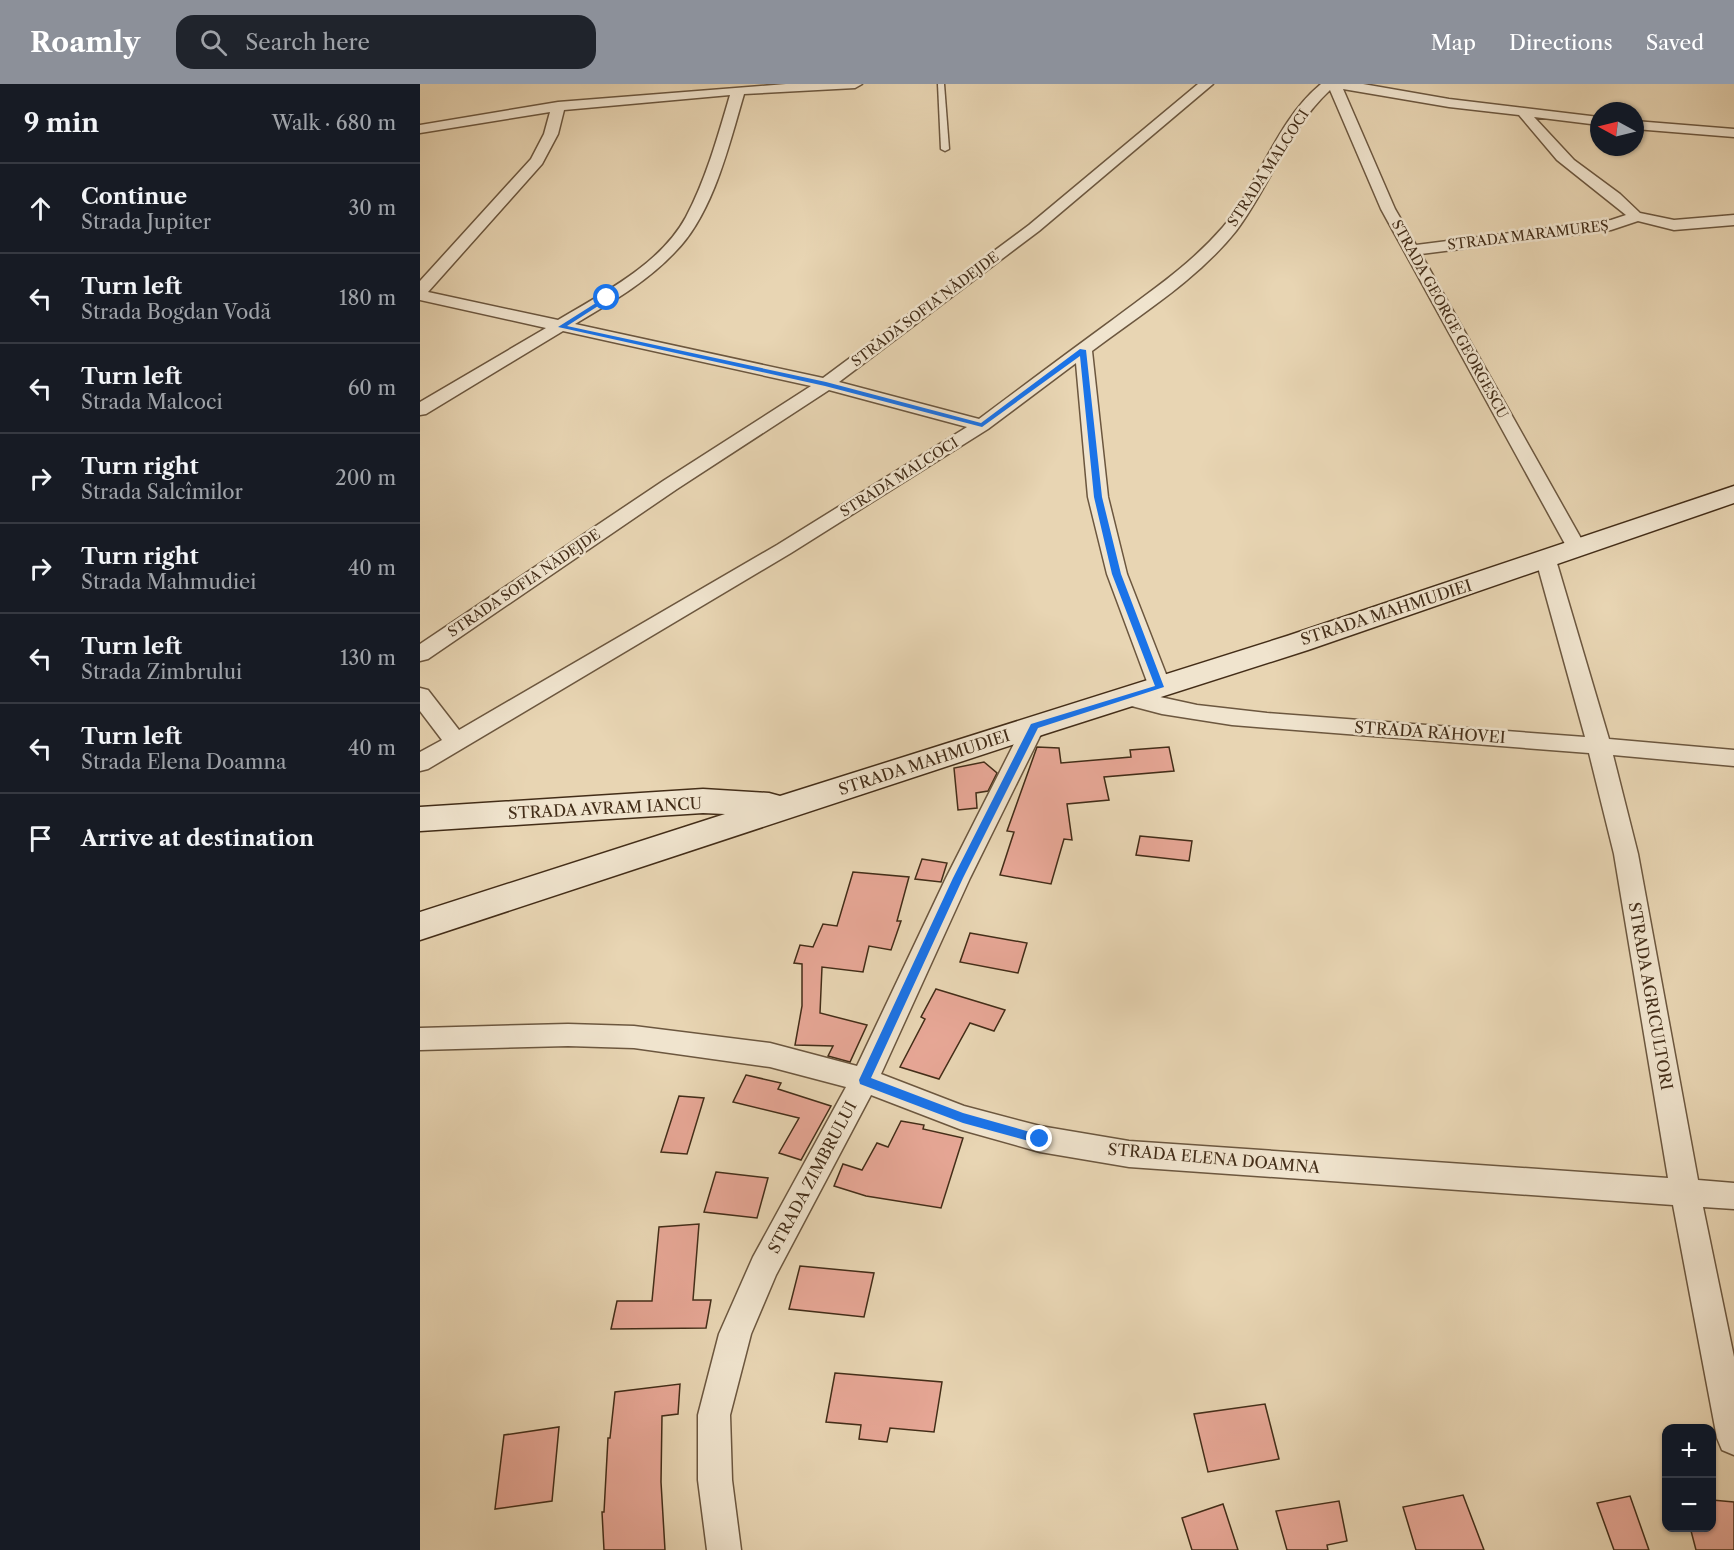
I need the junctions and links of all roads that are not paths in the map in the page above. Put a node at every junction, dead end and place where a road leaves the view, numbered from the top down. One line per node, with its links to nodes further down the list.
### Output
1 (637, 84): 8 (street)
2 (855, 84): 6 (street)
3 (941, 84): 15 (lane)
4 (1206, 84): 22 (street, STRADA SOFIA NĂDEJDE)
5 (1336, 84): 10 (street); 18 (street, STRADA GEORGE GEORGESCU); 21 (street, STRADA MALCOCI)
6 (756, 87): 7 (street)
7 (738, 91): 8 (street); 20 (street)
8 (635, 99): 9 (street)
9 (558, 106): 13 (street); 19 (street)
10 (1525, 114): 11 (street); 16 (street, STRADA MARAMUREȘ)
11 (1590, 120)
12 (1644, 126): 14 (street)
13 (420, 129)
14 (1734, 133)
15 (945, 149)
16 (1635, 216): 17 (street); 18 (street, STRADA MARAMUREȘ)
17 (1734, 220)
18 (1412, 250): 26 (street, STRADA GEORGE GEORGESCU)
19 (420, 293): 20 (street)
20 (561, 327): 22 (street); 23 (street)
21 (1083, 350): 24 (street, STRADA MALCOCI); 29 (street)
22 (826, 384): 24 (street); 28 (street, STRADA SOFIA NĂDEJDE)
23 (420, 410)
24 (982, 425): 33 (street, STRADA MALCOCI)
25 (1734, 494): 26 (main road, STRADA MAHMUDIEI)
26 (1577, 549): 27 (main road, STRADA MAHMUDIEI)
27 (1546, 560): 29 (main road, STRADA MAHMUDIEI); 34 (street, STRADA AGRICULTORI)
28 (420, 654)
29 (1160, 687): 31 (main road, STRADA MAHMUDIEI)
30 (420, 695): 33 (street)
31 (1128, 698): 32 (main road, STRADA MAHMUDIEI); 34 (street, STRADA RAHOVEI)
32 (1034, 726): 37 (main road, STRADA MAHMUDIEI); 41 (street, STRADA ZIMBRULUI)
33 (456, 742): 36 (street, STRADA MALCOCI)
34 (1599, 745): 35 (street, STRADA RAHOVEI); 42 (street, STRADA AGRICULTORI)
35 (1734, 758)
36 (420, 763)
37 (789, 806): 38 (main road, STRADA AVRAM IANCU); 39 (main road, STRADA MAHMUDIEI)
38 (420, 819)
39 (420, 926)
40 (420, 1039): 41 (street, STRADA ELENA DOAMNA)
41 (864, 1080): 42 (street, STRADA ELENA DOAMNA); 45 (street, STRADA ZIMBRULUI)
42 (1685, 1192): 43 (street, STRADA ELENA DOAMNA); 44 (street, STRADA AGRICULTORI)
43 (1734, 1196)
44 (1734, 1438)
45 (724, 1550)

